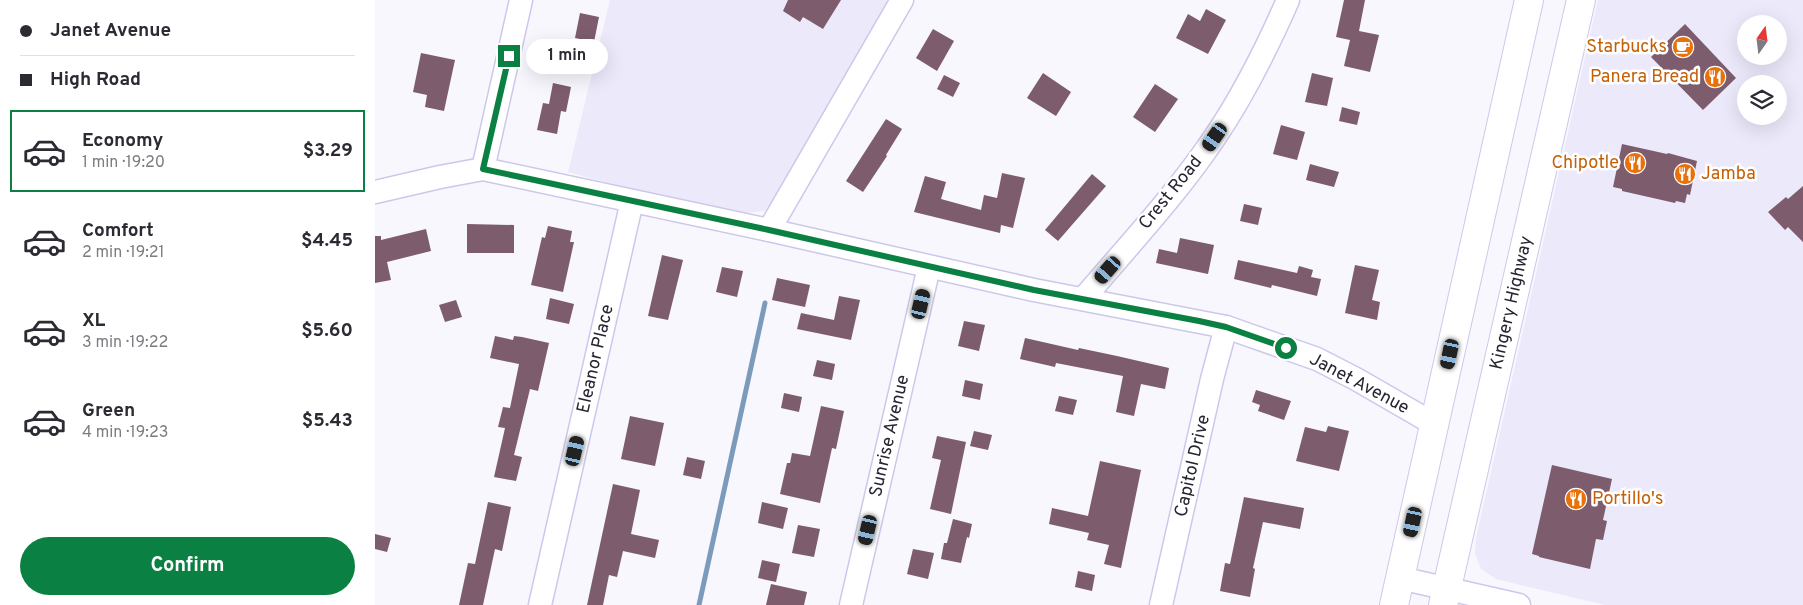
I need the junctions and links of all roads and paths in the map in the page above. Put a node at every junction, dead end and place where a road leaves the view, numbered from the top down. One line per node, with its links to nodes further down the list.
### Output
1 (521, 0): 6 (street)
2 (902, 0): 9 (street)
3 (1288, 0): 11 (street, Crest Road)
4 (1529, 0): 13 (highway)
5 (1581, 0): 15 (highway, Kingery Highway)
6 (483, 169): 7 (street, Janet Avenue); 8 (street, Janet Avenue)
7 (375, 192)
8 (632, 201): 9 (street, Janet Avenue); 16 (street, Eleanor Place)
9 (769, 230): 10 (street, Janet Avenue)
10 (929, 267): 11 (street, Janet Avenue); 17 (street, Sunrise Avenue)
11 (1083, 299): 12 (street, Janet Avenue)
12 (1226, 327): 13 (street, Janet Avenue); 18 (street, Capitol Drive)
13 (1434, 424): 14 (highway)
14 (1400, 578): 15 (street); 19 (highway)
15 (1445, 597): 20 (street)
16 (540, 605)
17 (851, 605)
18 (1161, 605)
19 (1394, 605)
20 (1519, 605)

